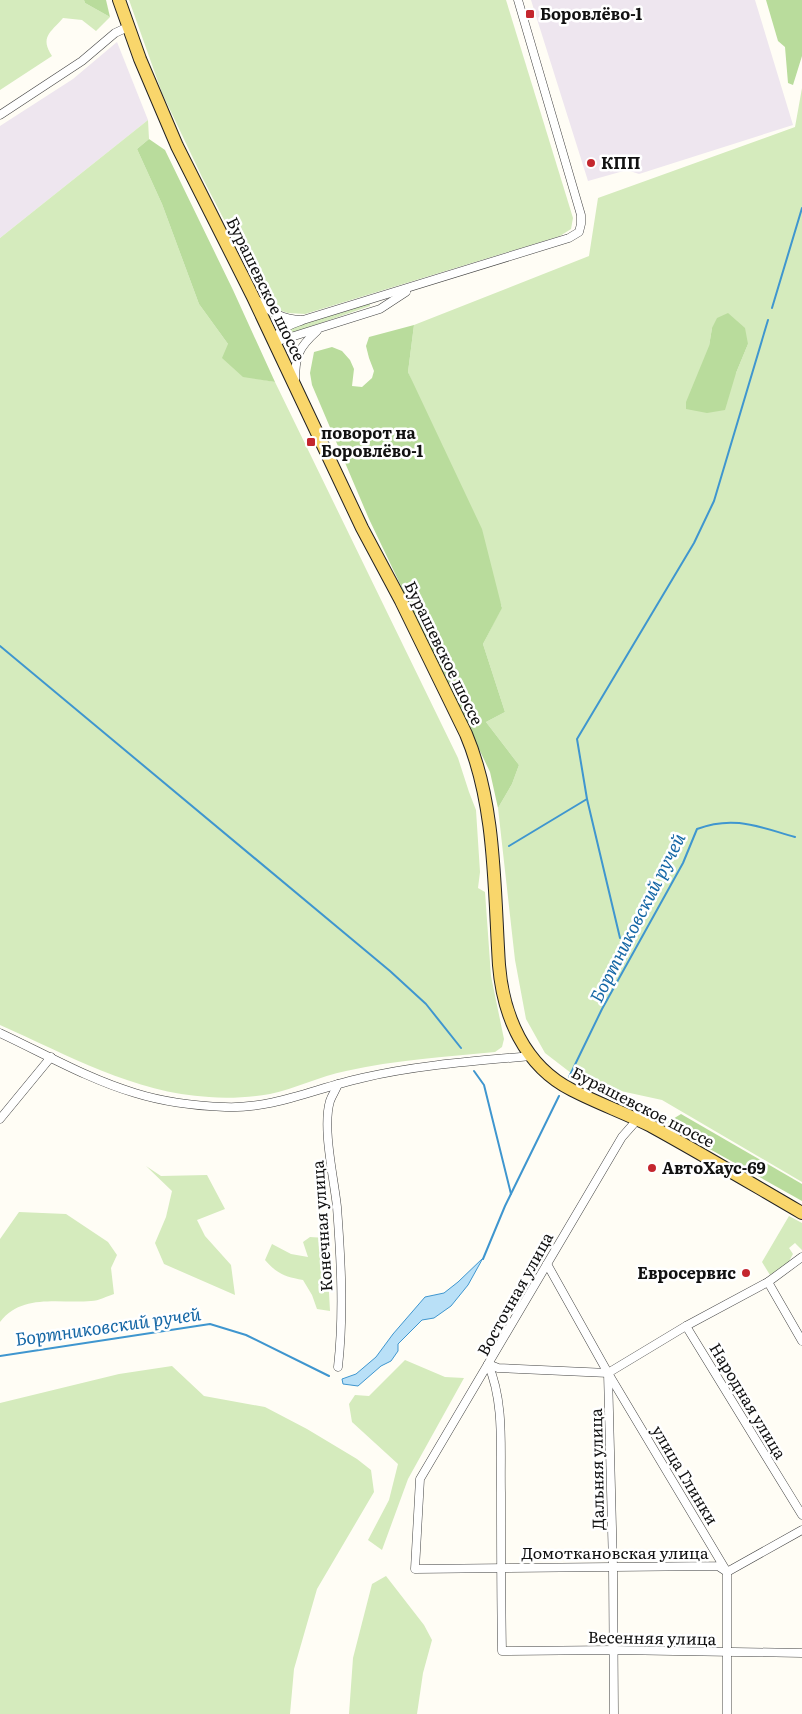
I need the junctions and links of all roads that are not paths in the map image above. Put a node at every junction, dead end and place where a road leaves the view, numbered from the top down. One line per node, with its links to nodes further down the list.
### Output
1 (119, 0): 3 (main road, Бурашевское шоссе)
2 (518, 0): 5 (street)
3 (128, 27): 4 (street); 6 (main road, Бурашевское шоссе)
4 (0, 115)
5 (414, 287): 7 (street); 8 (street)
6 (252, 295): 7 (street); 9 (main road, Бурашевское шоссе)
7 (303, 320): 9 (street)
8 (321, 328): 9 (street); 10 (street)
9 (275, 342): 10 (main road, Бурашевское шоссе)
10 (295, 387): 12 (main road, Бурашевское шоссе)
11 (0, 1033): 13 (street)
12 (531, 1056): 14 (street); 16 (main road, Бурашевское шоссе)
13 (51, 1057): 14 (street); 15 (street)
14 (338, 1084): 24 (street, Конечная улица)
15 (0, 1119)
16 (637, 1120): 17 (main road, Бурашевское шоссе); 19 (street, Восточная улица)
17 (802, 1213)
18 (802, 1257): 20 (street)
19 (547, 1264): 23 (street, Восточная улица); 25 (street, улица Глинки)
20 (768, 1282): 21 (street); 22 (street)
21 (686, 1326): 25 (street); 26 (street, Народная улица)
22 (802, 1341)
23 (488, 1364): 25 (street); 28 (street, Восточная улица); 28 (street, Домоткановская улица)
24 (338, 1367)
25 (608, 1373): 29 (street, Дальняя улица); 30 (street, улица Глинки)
26 (802, 1515)
27 (802, 1530): 30 (street, Домоткановская улица)
28 (501, 1567): 29 (street, Домоткановская улица); 32 (street, Восточная улица)
29 (613, 1567): 30 (street, Домоткановская улица); 31 (street, Дальняя улица)
30 (727, 1572): 33 (street)
31 (614, 1650): 32 (street, Весенняя улица); 33 (street, Весенняя улица); 35 (street, Дальняя улица)
32 (502, 1651)
33 (727, 1652): 34 (street, Весенняя улица); 36 (street)
34 (802, 1653)
35 (614, 1714)
36 (727, 1714)

